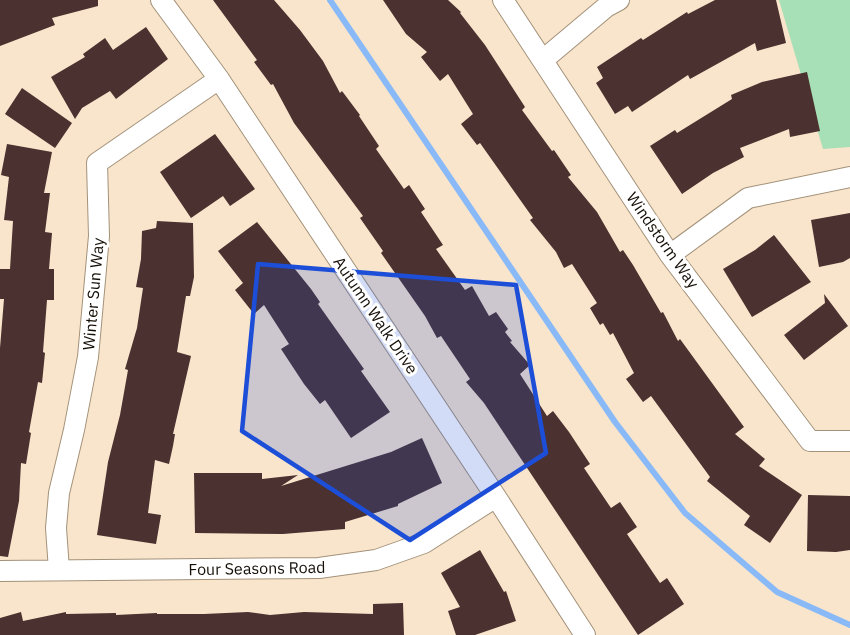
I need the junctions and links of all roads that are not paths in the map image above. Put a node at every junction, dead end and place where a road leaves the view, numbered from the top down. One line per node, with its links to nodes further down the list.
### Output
1 (161, 0): 5 (street, Autumn Walk Drive)
2 (503, 0): 4 (street, Windstorm Way)
3 (619, 0): 4 (street)
4 (543, 60): 7 (street, Windstorm Way)
5 (219, 79): 9 (street, Autumn Walk Drive); 10 (street, Winter Sun Way)
6 (850, 177): 7 (street)
7 (670, 255): 8 (street, Windstorm Way)
8 (850, 441)
9 (496, 497): 10 (street, Four Seasons Road); 12 (street, Autumn Walk Drive)
10 (59, 570): 11 (street, Four Seasons Road)
11 (0, 571)
12 (585, 635)

